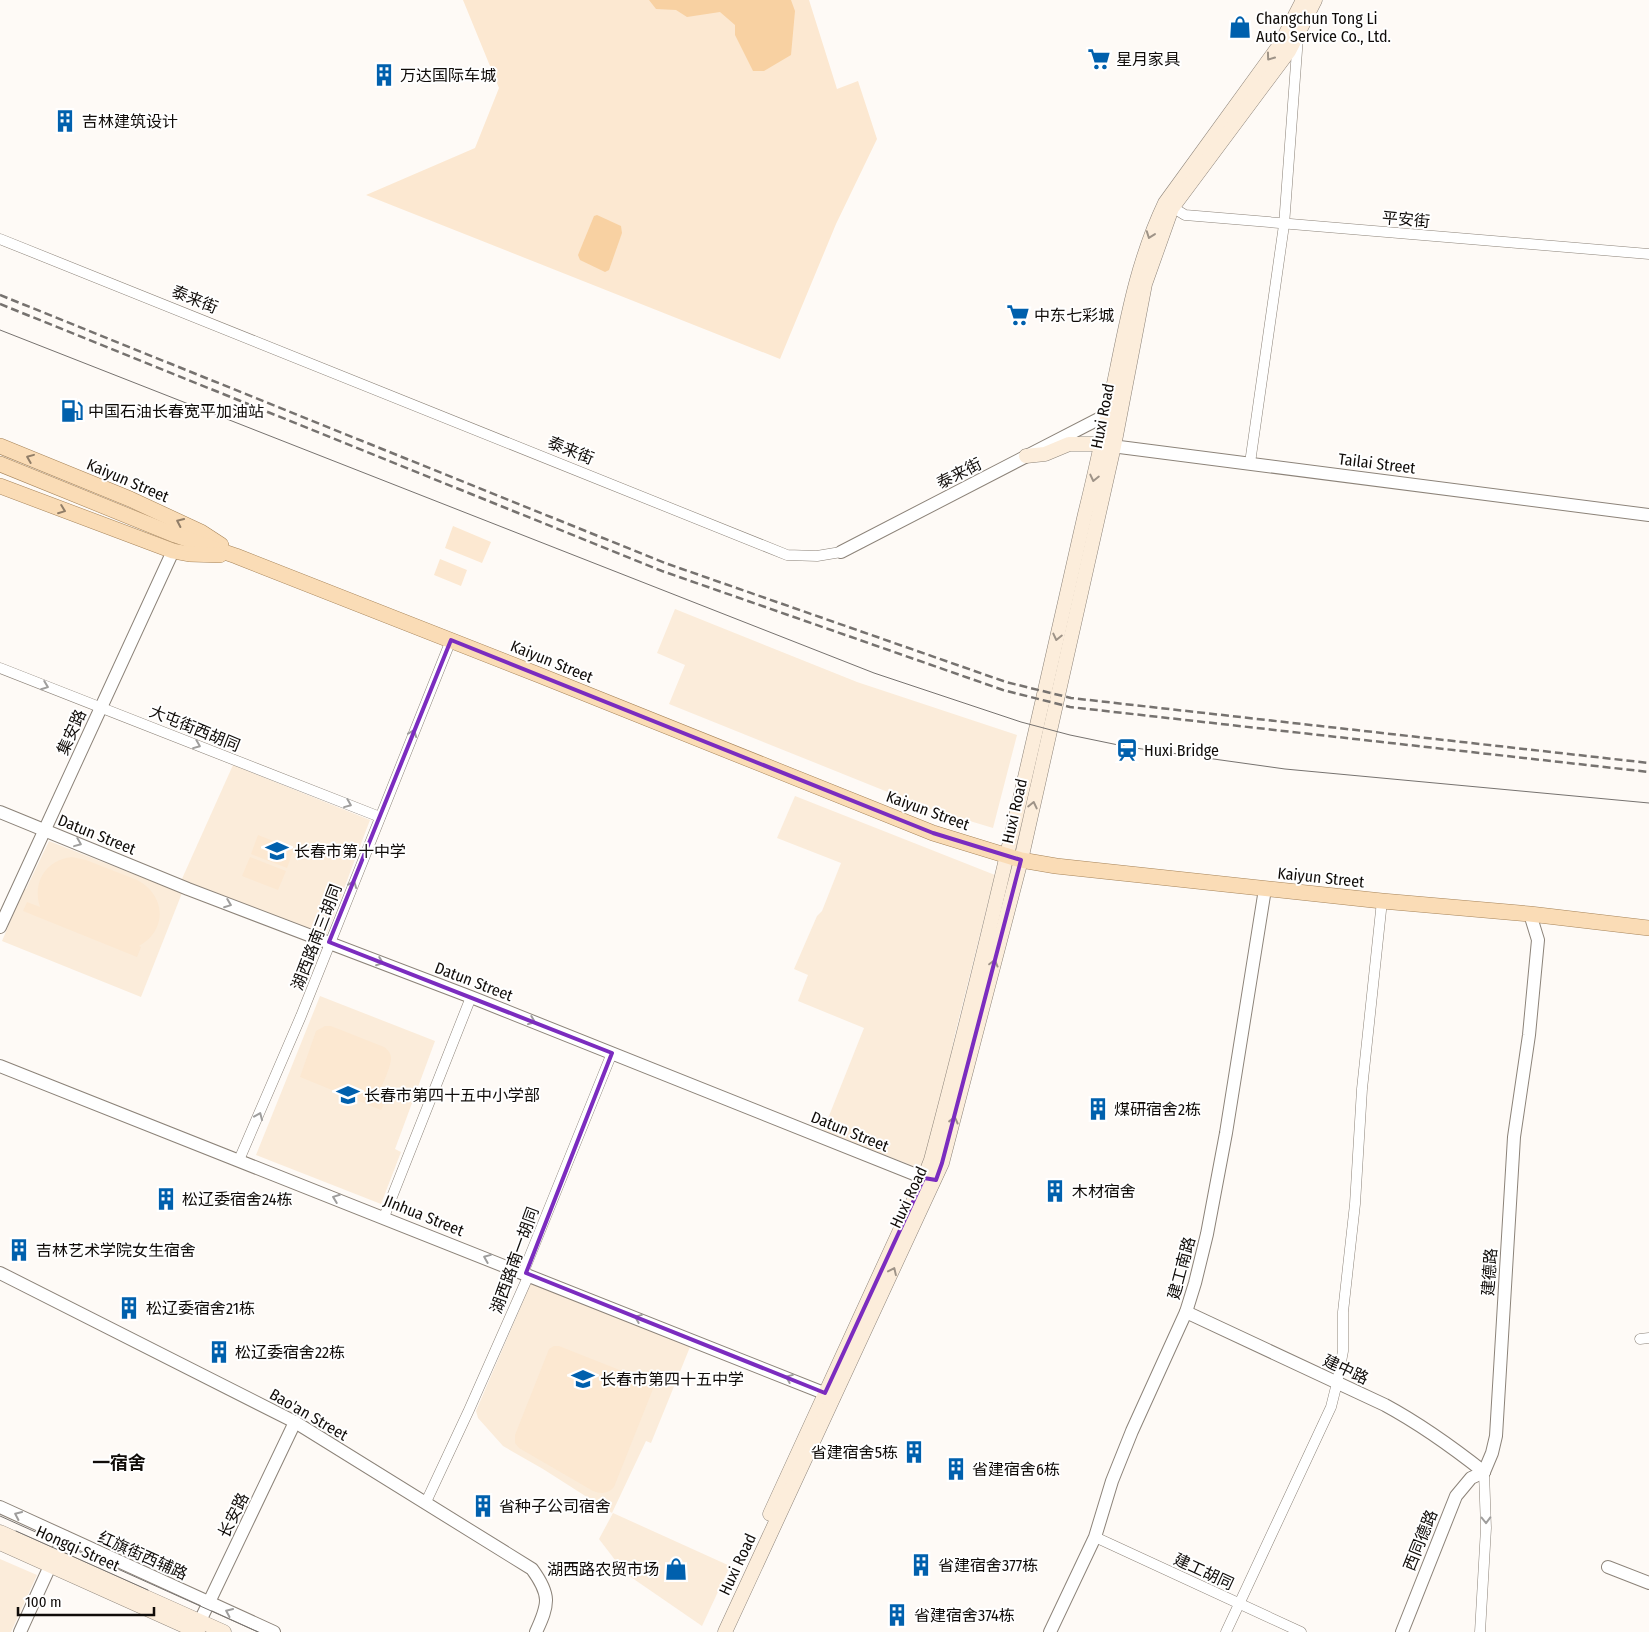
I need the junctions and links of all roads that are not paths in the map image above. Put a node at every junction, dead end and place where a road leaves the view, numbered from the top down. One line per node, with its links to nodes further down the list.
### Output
1 (1303, 0): 4 (main road, Huxi Road, one-way to 4)
2 (1315, 0): 3 (main road, Huxi Road)
3 (1298, 34): 4 (main road, Huxi Road); 5 (street)
4 (1169, 205): 5 (street, 平安街); 8 (main road, Huxi Road); 9 (main road, Huxi Road, one-way to 9)
5 (1284, 225): 7 (street, 平安街); 13 (street)
6 (0, 239): 18 (street, 泰来街)
7 (1649, 254)
8 (1121, 407): 9 (street, 泰来街); 10 (main road, Huxi Road)
9 (1108, 415): 10 (main road, Huxi Road); 12 (street, 泰来街)
10 (1108, 445): 12 (main road); 13 (street, Tailai Street); 26 (main road, Huxi Road)
11 (0, 446): 19 (main road, Kaiyun Street, one-way to 11)
12 (1026, 456): 18 (street, 泰来街)
13 (1250, 463): 16 (street, Tailai Street)
14 (0, 464): 19 (main road, Kaiyun Street)
15 (0, 486): 17 (main road, Kaiyun Street, one-way to 17)
16 (1649, 515)
17 (172, 551): 19 (main road, Kaiyun Street); 22 (street, 集安路)
18 (841, 552)
19 (236, 556): 20 (main road, Kaiyun Street)
20 (451, 640): 24 (street, 湖西路南三胡同, one-way to 20); 26 (main road, Kaiyun Street)
21 (0, 668): 22 (street, 大屯街西胡同, one-way to 22)
22 (100, 707): 24 (street, 大屯街西胡同, one-way to 24); 25 (street, 集安路)
23 (0, 812): 25 (street, Datun Street)
24 (380, 817): 32 (street, 湖西路南三胡同, one-way to 24)
25 (45, 830): 30 (street, 集安路); 32 (street, Datun Street, one-way to 32)
26 (1014, 858): 27 (main road, Kaiyun Street); 37 (main road, Huxi Road)
27 (1265, 889): 28 (main road, Kaiyun Street); 41 (street, 建工南路)
28 (1382, 901): 29 (main road, Kaiyun Street); 42 (street)
29 (1530, 914): 31 (main road, Kaiyun Street); 45 (street, 建德路)
30 (0, 926)
31 (1649, 928)
32 (330, 942): 33 (street, Datun Street, one-way to 33); 36 (street, 湖西路南三胡同, one-way to 32)
33 (471, 997): 34 (street, Datun Street, one-way to 34); 38 (street)
34 (612, 1053): 37 (street, Datun Street); 40 (street, 湖西路南一胡同)
35 (0, 1066): 36 (street, JInhua Street)
36 (239, 1160): 38 (street, JInhua Street, one-way to 36)
37 (930, 1179): 43 (main road, Huxi Road)
38 (384, 1217): 40 (street, JInhua Street, one-way to 38)
39 (0, 1273): 44 (street, Bao'an Street)
40 (526, 1273): 43 (street, JInhua Street, one-way to 40); 46 (street, 湖西路南一胡同)
41 (1186, 1312): 42 (street, 建中路); 50 (street, 建工南路)
42 (1337, 1384): 45 (street, 建中路); 56 (street)
43 (830, 1395): 62 (main road, Huxi Road); 63 (main road, Huxi Road)
44 (295, 1422): 46 (street, Bao'an Street); 55 (street, 长安路)
45 (1484, 1472): 67 (street, 西同德路); 68 (street, 建德路, one-way to 68)
46 (426, 1502): 61 (street, Bao'an Street)
47 (0, 1507): 49 (street, 红旗街西辅路, one-way to 47)
48 (0, 1532): 52 (main road, Hongqi Street)
49 (65, 1537): 52 (street); 55 (street, 红旗街西辅路)
50 (1095, 1537): 56 (street, 建工胡同); 64 (street, 建工南路)
51 (0, 1543): 52 (main road, Hongqi Street)
52 (52, 1561): 57 (main road, Hongqi Street); 58 (street)
53 (1608, 1567): 54 (street)
54 (1649, 1583)
55 (209, 1602): 57 (street, 长安路); 60 (street, 红旗街西辅路, one-way to 55)
56 (1239, 1603): 65 (street); 66 (street, 建工胡同)
57 (198, 1629): 59 (main road, Hongqi Street)
58 (20, 1632)
59 (224, 1632)
60 (274, 1632)
61 (536, 1632)
62 (716, 1632)
63 (725, 1632)
64 (1050, 1632)
65 (1226, 1632)
66 (1301, 1632)
67 (1402, 1632)
68 (1480, 1632)

